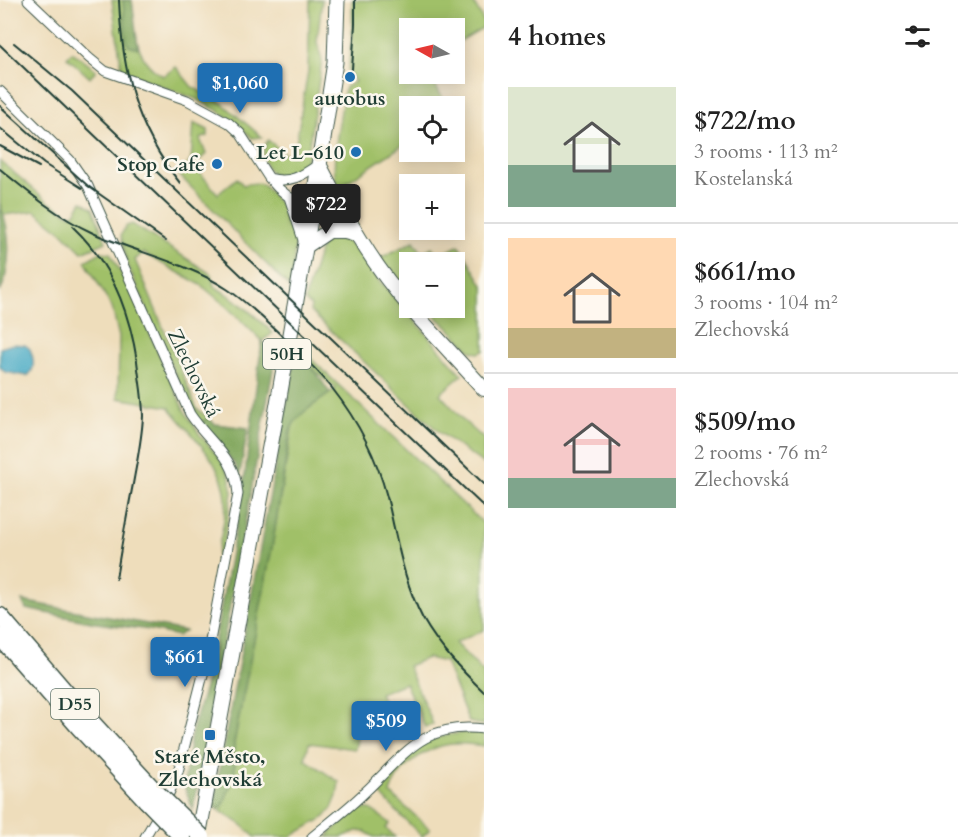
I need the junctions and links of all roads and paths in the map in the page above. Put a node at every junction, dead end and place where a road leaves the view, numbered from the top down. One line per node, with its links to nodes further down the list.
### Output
1 (337, 0): 4 (main road, 50H)
2 (29, 1): 5 (street)
3 (0, 91): 18 (street, Zlechovská)
4 (319, 164): 5 (street); 7 (main road, 50H); 8 (main road)
5 (269, 178): 6 (street)
6 (289, 197): 7 (street); 10 (street)
7 (313, 204): 8 (main road); 9 (main road); 10 (main road, 50H)
8 (343, 211): 9 (main road)
9 (350, 233): 10 (main road); 11 (main road)
10 (304, 248): 20 (main road, 50H)
11 (399, 295)
12 (420, 318): 13 (main road)
13 (484, 389)
14 (0, 616): 17 (highway, D55)
15 (0, 637): 17 (highway, D55)
16 (484, 729): 21 (street)
17 (150, 795): 19 (highway, D55, bridge); 20 (highway, D55, bridge)
18 (145, 837)
19 (182, 837)
20 (200, 837)
21 (312, 837)

